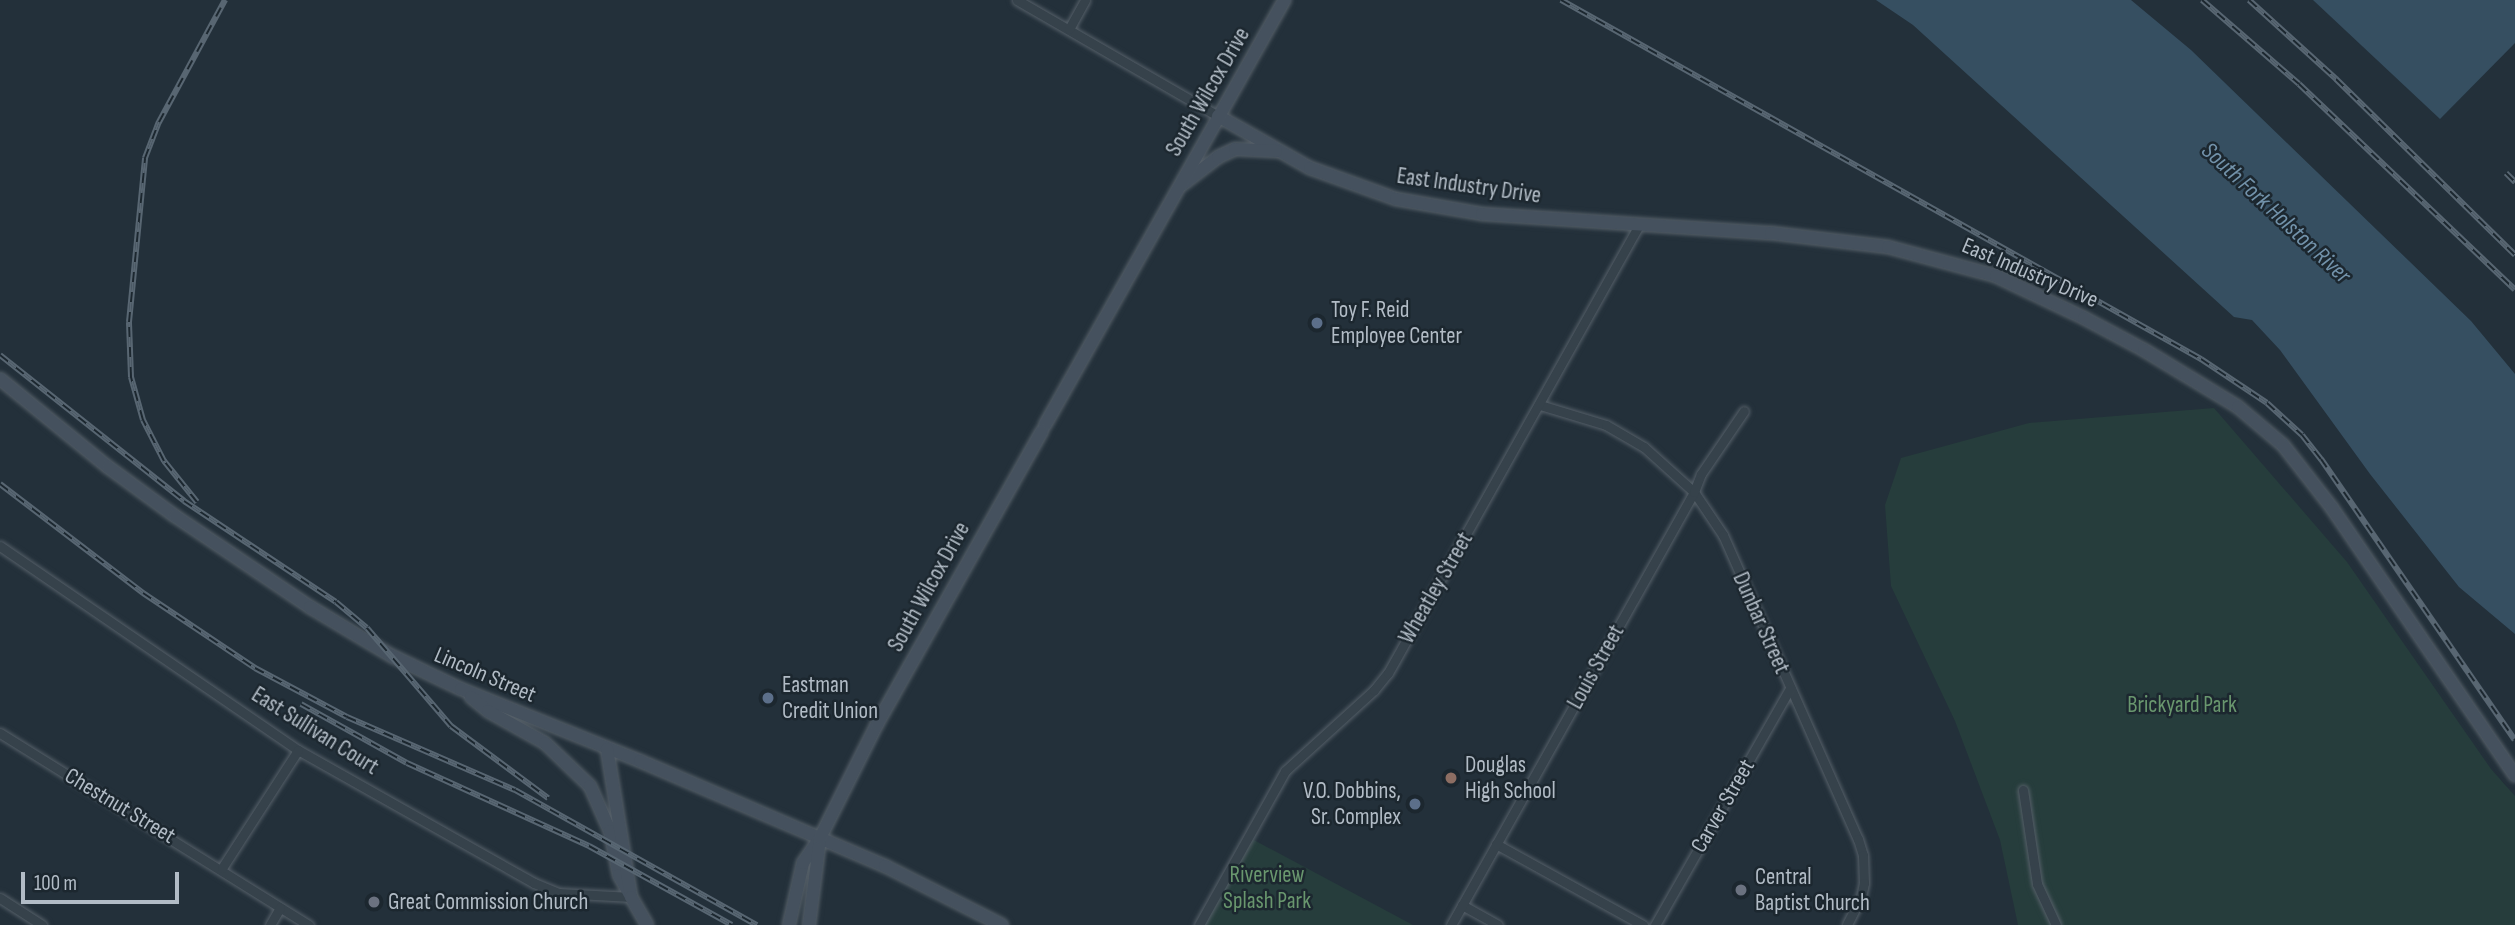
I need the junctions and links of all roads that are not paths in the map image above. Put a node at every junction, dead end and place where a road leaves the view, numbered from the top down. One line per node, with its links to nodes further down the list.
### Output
1 (1017, 0): 4 (street)
2 (1086, 0): 4 (street)
3 (1284, 0): 5 (main road, South Wilcox Drive)
4 (1069, 29): 5 (street)
5 (1218, 116): 6 (main road, East Industry Drive); 7 (main road, South Wilcox Drive)
6 (1282, 152): 7 (main road); 8 (main road, East Industry Drive)
7 (1177, 188): 21 (main road, South Wilcox Drive)
8 (1639, 225): 10 (street, Wheatley Street); 19 (main road, East Industry Drive)
9 (0, 379): 15 (main road, Lincoln Street)
10 (1540, 405): 12 (street, Dunbar Street); 35 (street, Wheatley Street)
11 (1744, 411): 12 (street, Louis Street)
12 (1695, 492): 14 (street, Dunbar Street); 22 (street, Louis Street)
13 (0, 546): 18 (street, East Sullivan Court)
14 (1790, 688): 39 (street, Carver Street); 40 (street, Dunbar Street)
15 (461, 690): 17 (main road, Lincoln Street); 24 (main road)
16 (0, 733): 23 (street, Chestnut Street)
17 (607, 749): 21 (main road, Lincoln Street); 24 (main road)
18 (298, 750): 23 (street); 24 (street, East Sullivan Court)
19 (2515, 775)
20 (2023, 790): 41 (street)
21 (820, 838): 32 (main road); 33 (main road, South Wilcox Drive); 34 (main road, Lincoln Street)
22 (1496, 844): 26 (street, Louis Street); 38 (street)
23 (222, 868): 27 (street, Chestnut Street)
24 (631, 897): 31 (main road)
25 (0, 898): 28 (street)
26 (1462, 905): 36 (street, Louis Street); 37 (street)
27 (279, 908): 29 (street); 30 (street, Chestnut Street)
28 (42, 925)
29 (270, 925)
30 (309, 925)
31 (648, 925)
32 (789, 925)
33 (809, 925)
34 (1002, 925)
35 (1199, 925)
36 (1451, 925)
37 (1498, 925)
38 (1643, 925)
39 (1655, 925)
40 (1847, 925)
41 (2056, 925)

